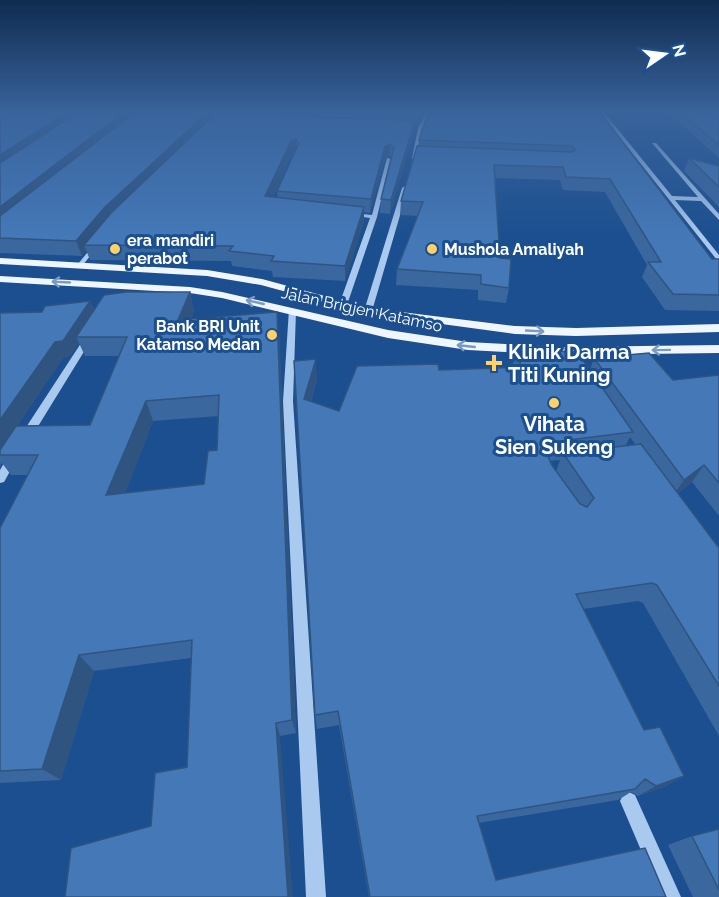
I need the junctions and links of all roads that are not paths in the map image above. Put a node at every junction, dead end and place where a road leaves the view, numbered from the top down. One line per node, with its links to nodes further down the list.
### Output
1 (635, 153): 8 (street)
2 (662, 153): 9 (street)
3 (415, 155): 4 (street); 6 (street)
4 (427, 155)
5 (389, 159): 11 (street)
6 (412, 166)
7 (408, 177): 20 (street)
8 (671, 198): 9 (street); 14 (street)
9 (701, 199): 12 (street)
10 (342, 215): 11 (street)
11 (374, 217): 18 (street)
12 (719, 218)
13 (99, 242): 16 (street)
14 (719, 259)
15 (0, 261): 16 (main road, Jalan Brigjen Katamso)
16 (80, 266): 18 (main road, Jalan Brigjen Katamso)
17 (0, 279): 19 (main road, Jalan Brigjen Katamso, one-way to 17)
18 (343, 305): 20 (main road, Jalan Brigjen Katamso)
19 (292, 311): 23 (main road, Jalan Brigjen Katamso, one-way to 19); 26 (street)
20 (368, 311): 21 (main road, Jalan Brigjen Katamso, one-way to 21)
21 (719, 328)
22 (93, 332): 24 (street)
23 (719, 349)
24 (0, 479)
25 (629, 801): 27 (street)
26 (316, 897)
27 (671, 897)

